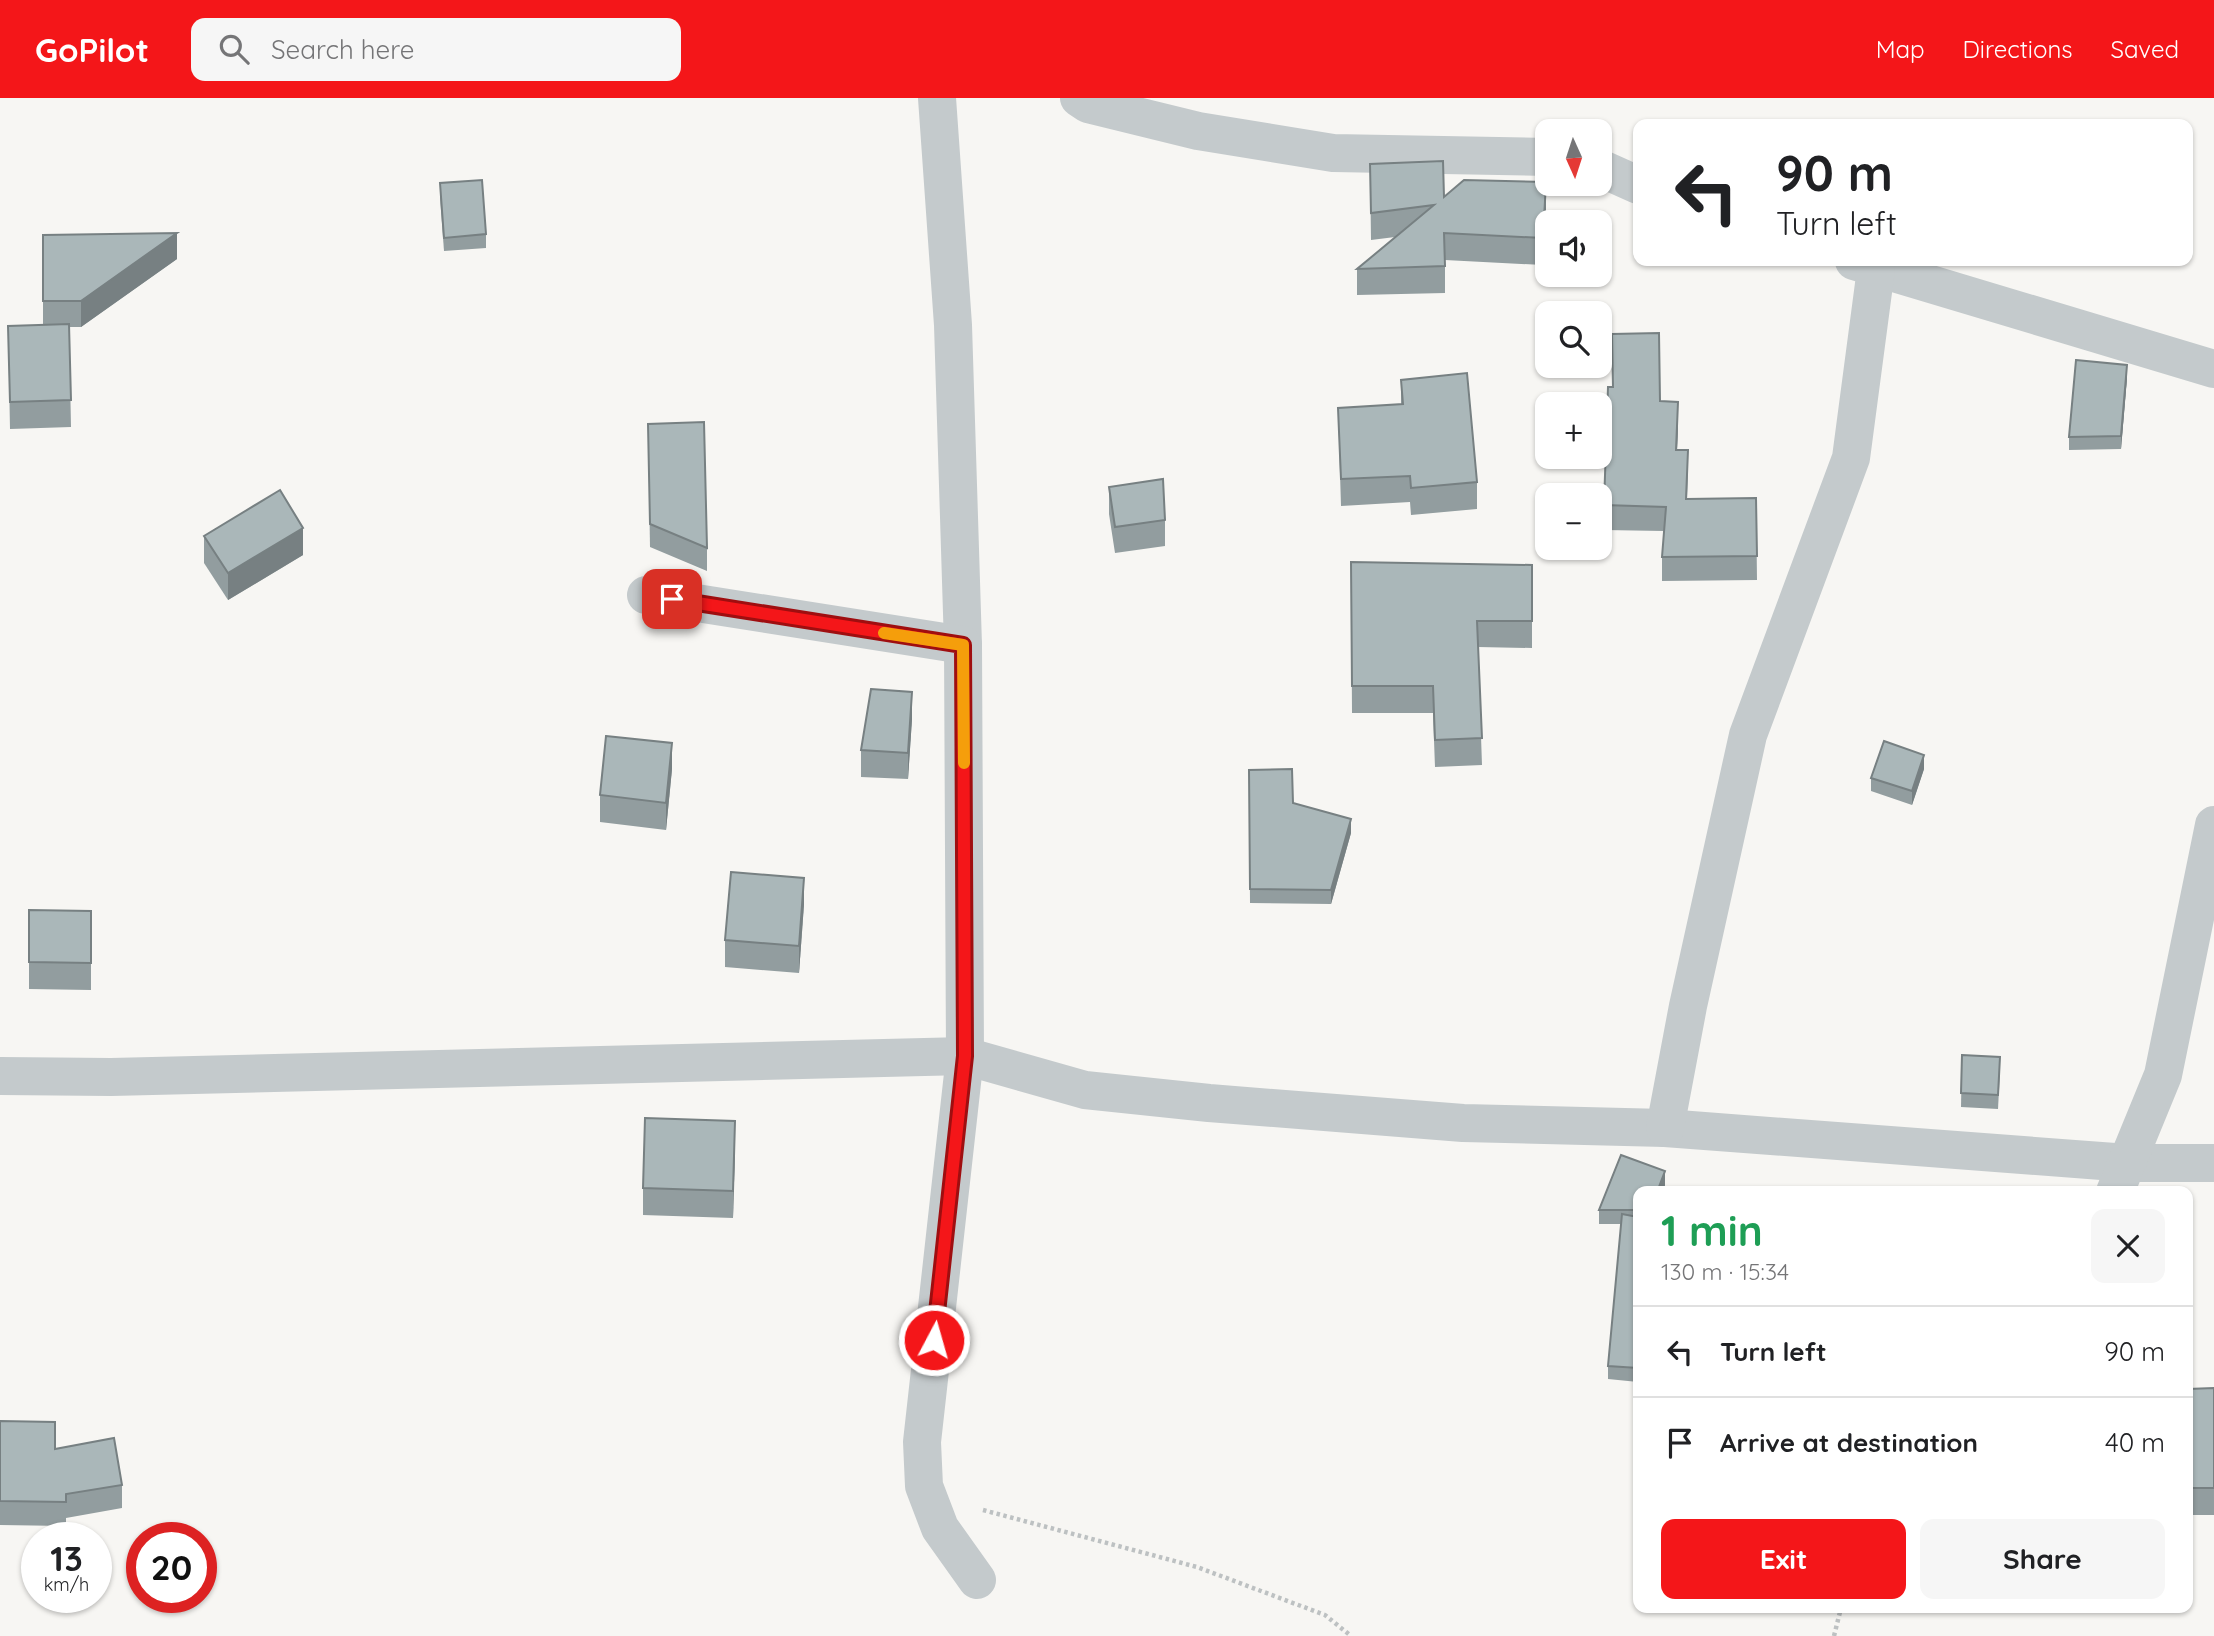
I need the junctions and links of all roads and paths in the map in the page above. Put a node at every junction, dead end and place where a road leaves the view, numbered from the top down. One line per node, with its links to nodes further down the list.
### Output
1 (937, 98): 10 (street)
2 (1079, 98): 3 (street)
3 (1535, 158)
4 (1612, 173): 5 (street)
5 (1633, 183)
6 (1864, 266): 14 (street)
7 (1867, 266): 8 (street)
8 (2214, 369)
9 (646, 595): 10 (street)
10 (963, 645): 12 (street)
11 (2214, 825): 16 (street)
12 (965, 1056): 13 (street); 14 (street); 17 (street)
13 (0, 1076)
14 (1665, 1128): 16 (street)
15 (2214, 1163): 16 (street)
16 (2122, 1177)
17 (928, 1495): 18 (street); 20 (path)
18 (977, 1580)
19 (1840, 1613): 21 (path)
20 (1350, 1636)
21 (1834, 1636)

